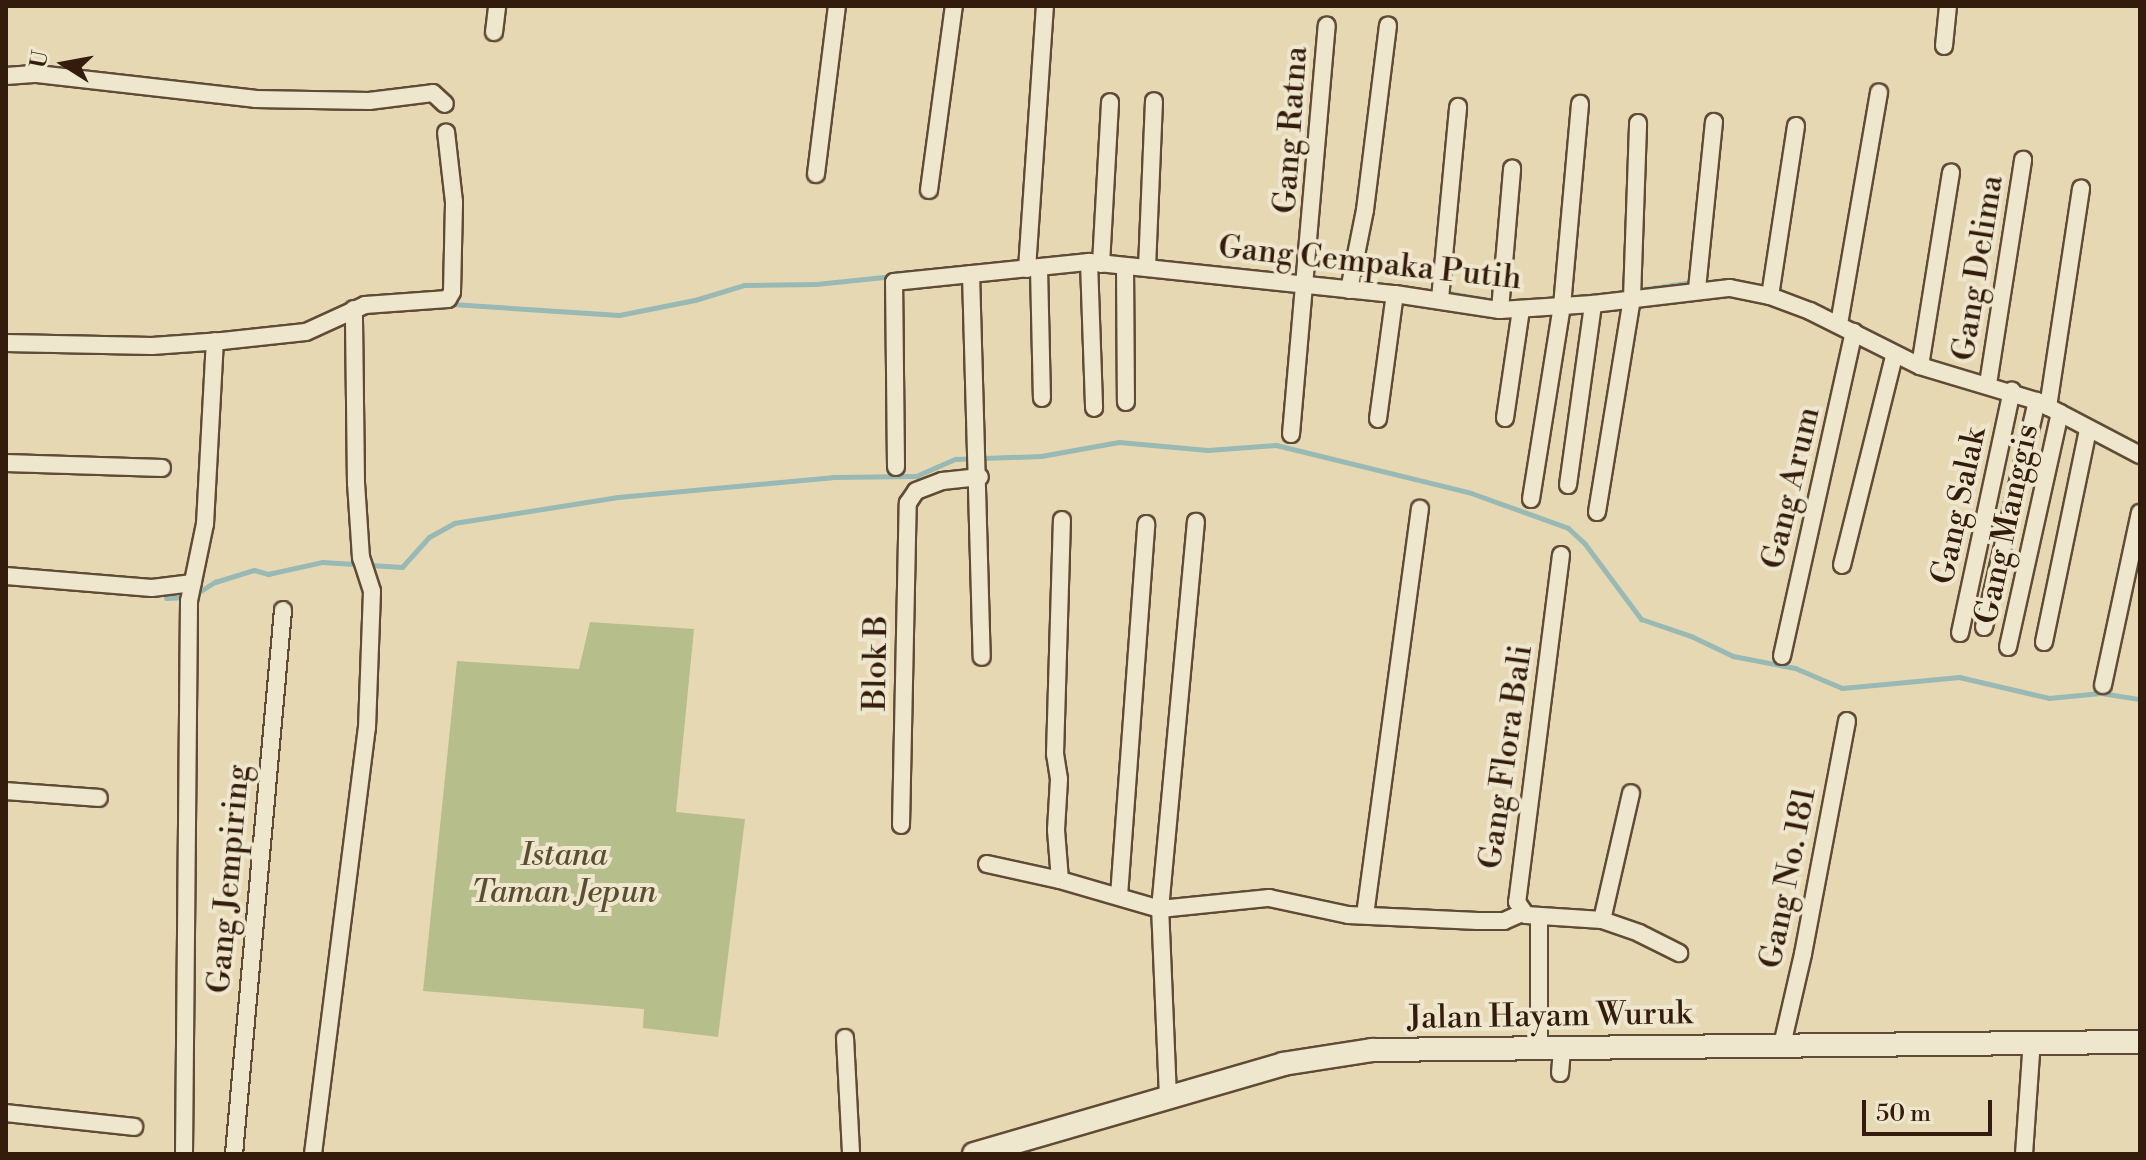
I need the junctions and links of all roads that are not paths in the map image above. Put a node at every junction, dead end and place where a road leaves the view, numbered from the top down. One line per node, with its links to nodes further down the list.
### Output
1 (497, 6): 8 (street)
2 (837, 6): 24 (street)
3 (954, 6): 26 (street)
4 (1045, 6): 30 (street)
5 (1948, 6): 9 (street)
6 (1388, 25): 34 (street)
7 (1327, 26): 32 (street, Gang Ratna)
8 (494, 32)
9 (1944, 46)
10 (6, 76): 14 (street)
11 (1879, 92): 44 (street, Gang Arum)
12 (1154, 101): 29 (street)
13 (1110, 102): 27 (street)
14 (445, 104)
15 (1580, 104): 40 (street)
16 (1458, 107): 38 (street)
17 (1714, 122): 33 (street)
18 (1638, 123): 37 (street)
19 (1796, 126): 36 (street)
20 (446, 132): 41 (street)
21 (2023, 160): 49 (street, Gang Delima)
22 (1512, 169): 43 (street)
23 (1951, 172): 48 (street)
24 (816, 174)
25 (2081, 188): 53 (street)
26 (929, 190)
27 (1095, 263): 28 (street, Gang Cempaka Putih); 30 (street, Gang Cempaka Putih); 54 (street)
28 (1125, 266): 29 (street, Gang Cempaka Putih); 52 (street)
29 (1147, 268): 32 (street, Gang Cempaka Putih)
30 (1033, 269): 31 (street, Gang Cempaka Putih); 51 (street)
31 (971, 274): 61 (street, Gang Cempaka Putih); 63 (street)
32 (1307, 285): 34 (street, Gang Cempaka Putih); 58 (street, Gang Ratna)
33 (1697, 289): 36 (street, Gang Cempaka Putih); 37 (street, Gang Cempaka Putih)
34 (1349, 290): 35 (street, Gang Cempaka Putih)
35 (1395, 294): 38 (street, Gang Cempaka Putih); 56 (street)
36 (1770, 296): 44 (street, Gang Cempaka Putih)
37 (1632, 298): 39 (street, Gang Cempaka Putih); 67 (street)
38 (1440, 299): 43 (street, Gang Cempaka Putih)
39 (1593, 304): 40 (street, Gang Cempaka Putih); 64 (street)
40 (1562, 306): 42 (street, Gang Cempaka Putih); 65 (street)
41 (354, 309): 45 (street); 110 (street)
42 (1521, 309): 43 (street, Gang Cempaka Putih); 55 (street)
43 (1500, 310)
44 (1847, 328): 47 (street, Gang Cempaka Putih); 81 (street, Gang Arum)
45 (215, 341): 46 (street); 75 (street)
46 (6, 343)
47 (1894, 356): 48 (street, Gang Cempaka Putih); 73 (street)
48 (1920, 366): 49 (street, Gang Cempaka Putih)
49 (1988, 384): 50 (street, Gang Cempaka Putih)
50 (2012, 391): 53 (street, Gang Cempaka Putih); 78 (street, Gang Salak)
51 (1042, 398)
52 (1126, 402)
53 (2048, 407): 57 (street, Gang Cempaka Putih); 77 (street); 80 (street, Gang Manggis)
54 (1094, 408)
55 (1505, 418)
56 (1378, 419)
57 (2088, 429): 59 (street, Gang Cempaka Putih); 79 (street)
58 (1291, 434)
59 (2140, 455)
60 (6, 463): 62 (street)
61 (896, 467)
62 (162, 468)
63 (980, 472): 82 (street); 88 (street, Blok B)
64 (1568, 485)
65 (1531, 499)
66 (1420, 509): 94 (street)
67 (1597, 512)
68 (2140, 513): 83 (street)
69 (1062, 520): 90 (street)
70 (1196, 522): 92 (street)
71 (1146, 524): 91 (street)
72 (1561, 555): 93 (street, Gang Flora Bali)
73 (1842, 565)
74 (6, 576): 75 (street)
75 (191, 591): 108 (street)
76 (283, 610): 109 (street, Gang Jempiring)
77 (1984, 627)
78 (1960, 633)
79 (2044, 642)
80 (2008, 647)
81 (1782, 656)
82 (982, 657)
83 (2103, 685)
84 (1847, 721): 101 (street, Gang No. 181)
85 (6, 791): 87 (street)
86 (1631, 793): 96 (street)
87 (99, 798)
88 (901, 825)
89 (987, 864): 90 (street)
90 (1060, 880): 91 (street)
91 (1119, 896): 92 (street)
92 (1160, 909): 94 (street); 105 (street)
93 (1522, 913): 94 (street); 95 (street, Gang Flora Bali)
94 (1365, 915)
95 (1539, 918): 96 (street, Gang Flora Bali); 102 (street)
96 (1602, 920): 97 (street, Gang Flora Bali)
97 (1679, 953)
98 (845, 1038): 111 (street)
99 (2032, 1041): 100 (main road, Jalan Hayam Wuruk); 101 (main road, Jalan Hayam Wuruk); 113 (street)
100 (2140, 1042)
101 (1782, 1045): 103 (main road, Jalan Hayam Wuruk)
102 (1539, 1048): 103 (main road, Jalan Hayam Wuruk); 105 (main road, Jalan Hayam Wuruk)
103 (1562, 1050): 104 (street)
104 (1560, 1073)
105 (1168, 1097): 112 (main road, Jalan Hayam Wuruk)
106 (6, 1113): 107 (street)
107 (134, 1127)
108 (184, 1154)
109 (234, 1154)
110 (313, 1154)
111 (851, 1154)
112 (974, 1154)
113 (2024, 1154)

